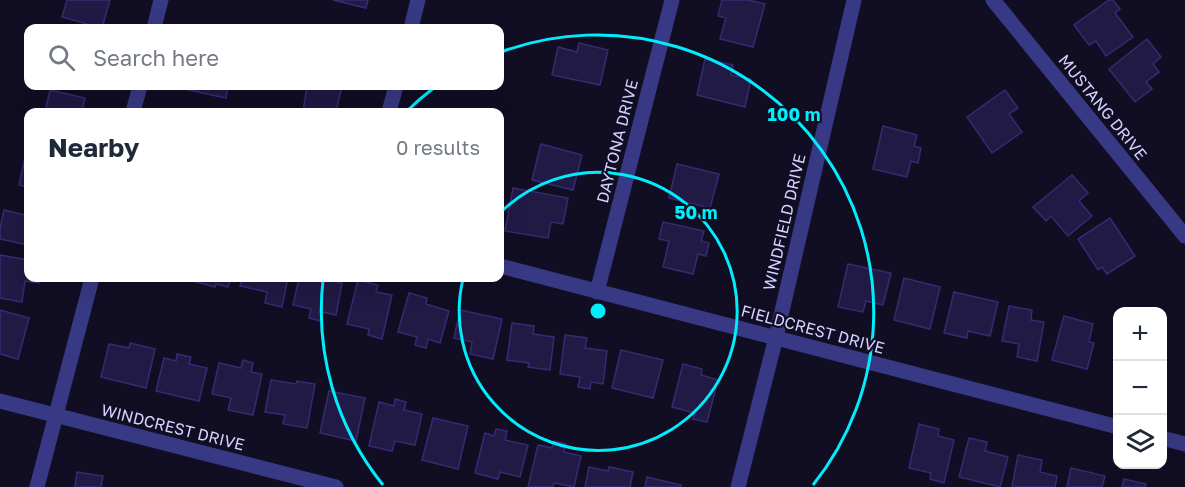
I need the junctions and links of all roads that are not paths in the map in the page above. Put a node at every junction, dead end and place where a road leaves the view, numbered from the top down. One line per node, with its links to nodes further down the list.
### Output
1 (161, 0): 6 (street)
2 (418, 0): 7 (street)
3 (672, 0): 15 (street, DAYTONA DRIVE)
4 (854, 0): 16 (street, WINDFIELD DRIVE)
5 (993, 0): 12 (street, MUSTANG DRIVE)
6 (155, 24)
7 (412, 24)
8 (139, 90): 10 (street)
9 (395, 90): 11 (street)
10 (135, 108)
11 (390, 108)
12 (1185, 236)
13 (504, 267): 15 (street, FIELDCREST DRIVE)
14 (91, 282): 18 (street)
15 (597, 292): 16 (street, FIELDCREST DRIVE)
16 (776, 337): 19 (street, FIELDCREST DRIVE); 24 (street, WINDFIELD DRIVE)
17 (0, 401): 18 (street, WINDCREST DRIVE)
18 (56, 415): 22 (street); 23 (street, WINDCREST DRIVE)
19 (1113, 426)
20 (1167, 439): 21 (street)
21 (1185, 444)
22 (37, 487)
23 (336, 487)
24 (738, 487)

